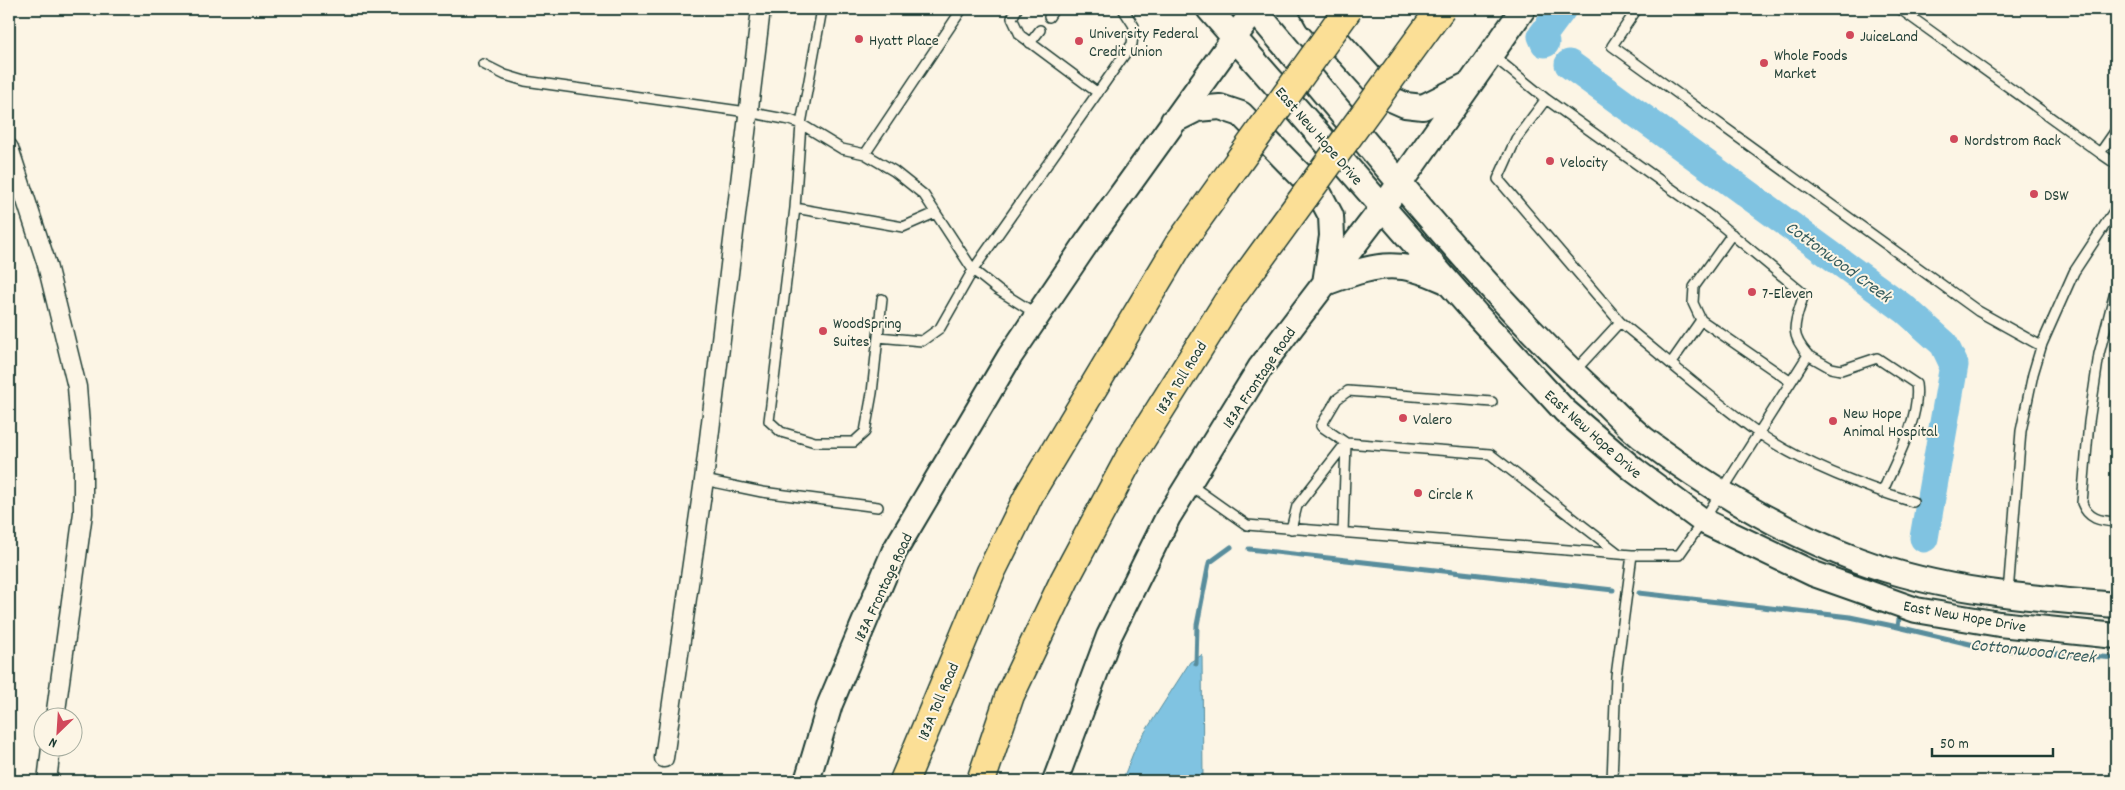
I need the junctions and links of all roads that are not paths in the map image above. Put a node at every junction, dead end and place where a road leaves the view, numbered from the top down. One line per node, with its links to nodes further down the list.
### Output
1 (761, 9): 22 (street)
2 (962, 9): 28 (lane)
3 (1017, 9): 16 (lane)
4 (1123, 9): 20 (lane)
5 (1209, 9): 15 (main road, East New Hope Drive)
6 (1254, 9): 15 (main road, 183A Frontage Road); 30 (main road, East New Hope Drive)
7 (1312, 9): 19 (main road)
8 (1348, 9): 73 (highway, 183A Toll Road, bridge)
9 (1441, 9): 74 (highway, 183A Toll Road, bridge)
10 (1523, 9): 17 (main road, 183A Frontage Road)
11 (1637, 9): 45 (lane)
12 (1900, 9): 27 (lane)
13 (823, 10): 24 (lane)
14 (1040, 30): 16 (lane)
15 (1233, 37): 23 (main road, 183A Frontage Road); 31 (main road, East New Hope Drive)
16 (1030, 43): 20 (lane)
17 (1491, 55): 19 (main road, 183A Frontage Road); 21 (lane)
18 (483, 64): 22 (lane)
19 (1472, 82): 30 (main road, 183A Frontage Road)
20 (1098, 93): 36 (lane)
21 (1546, 98): 35 (lane); 43 (lane)
22 (747, 112): 24 (lane); 53 (street)
23 (1173, 122): 38 (main road); 41 (main road, 183A Frontage Road)
24 (801, 124): 28 (lane); 32 (lane)
25 (2116, 130): 27 (lane)
26 (9, 148): 68 (street)
27 (2100, 153): 29 (lane)
28 (865, 154): 34 (lane)
29 (2116, 164)
30 (1399, 184): 31 (main road, 183A Frontage Road); 48 (main road, East New Hope Drive)
31 (1383, 207): 37 (main road, East New Hope Drive); 38 (main road, 183A Frontage Road)
32 (794, 208): 34 (lane); 44 (lane)
33 (2116, 208): 45 (lane)
34 (935, 213): 36 (lane)
35 (1732, 234): 42 (lane); 46 (lane)
36 (973, 270): 41 (lane); 44 (lane)
37 (1448, 282): 38 (main road); 59 (main road, East New Hope Drive)
38 (1325, 283): 54 (main road, 183A Frontage Road)
39 (2116, 288): 60 (lane)
40 (882, 299): 44 (lane)
41 (1038, 315): 72 (main road, 183A Frontage Road)
42 (1701, 320): 47 (lane); 49 (lane)
43 (1620, 322): 47 (lane); 48 (lane)
44 (878, 337)
45 (2041, 346): 65 (lane)
46 (1808, 355): 49 (lane); 56 (lane)
47 (1671, 363): 51 (lane)
48 (1573, 373): 55 (main road, East New Hope Drive)
49 (1791, 382): 51 (lane)
50 (1492, 402): 52 (lane)
51 (1758, 432): 55 (lane); 56 (lane)
52 (1346, 443): 61 (lane); 62 (lane); 63 (lane)
53 (704, 480): 58 (lane); 70 (street)
54 (1188, 484): 61 (lane); 75 (main road, 183A Frontage Road)
55 (1720, 492): 59 (lane); 65 (main road, East New Hope Drive)
56 (1882, 493): 57 (lane)
57 (1913, 502)
58 (878, 506)
59 (1703, 521): 64 (lane); 67 (main road, East New Hope Drive)
60 (2116, 522)
61 (1291, 529): 62 (lane)
62 (1343, 533): 63 (lane)
63 (1619, 554): 64 (lane)
64 (1632, 555): 76 (lane)
65 (2008, 596): 66 (main road, East New Hope Drive)
66 (2116, 606)
67 (2116, 636)
68 (56, 708)
69 (50, 758): 71 (street)
70 (664, 758)
71 (47, 781)
72 (808, 781)
73 (904, 781)
74 (981, 781)
75 (1055, 781)
76 (1612, 781)

